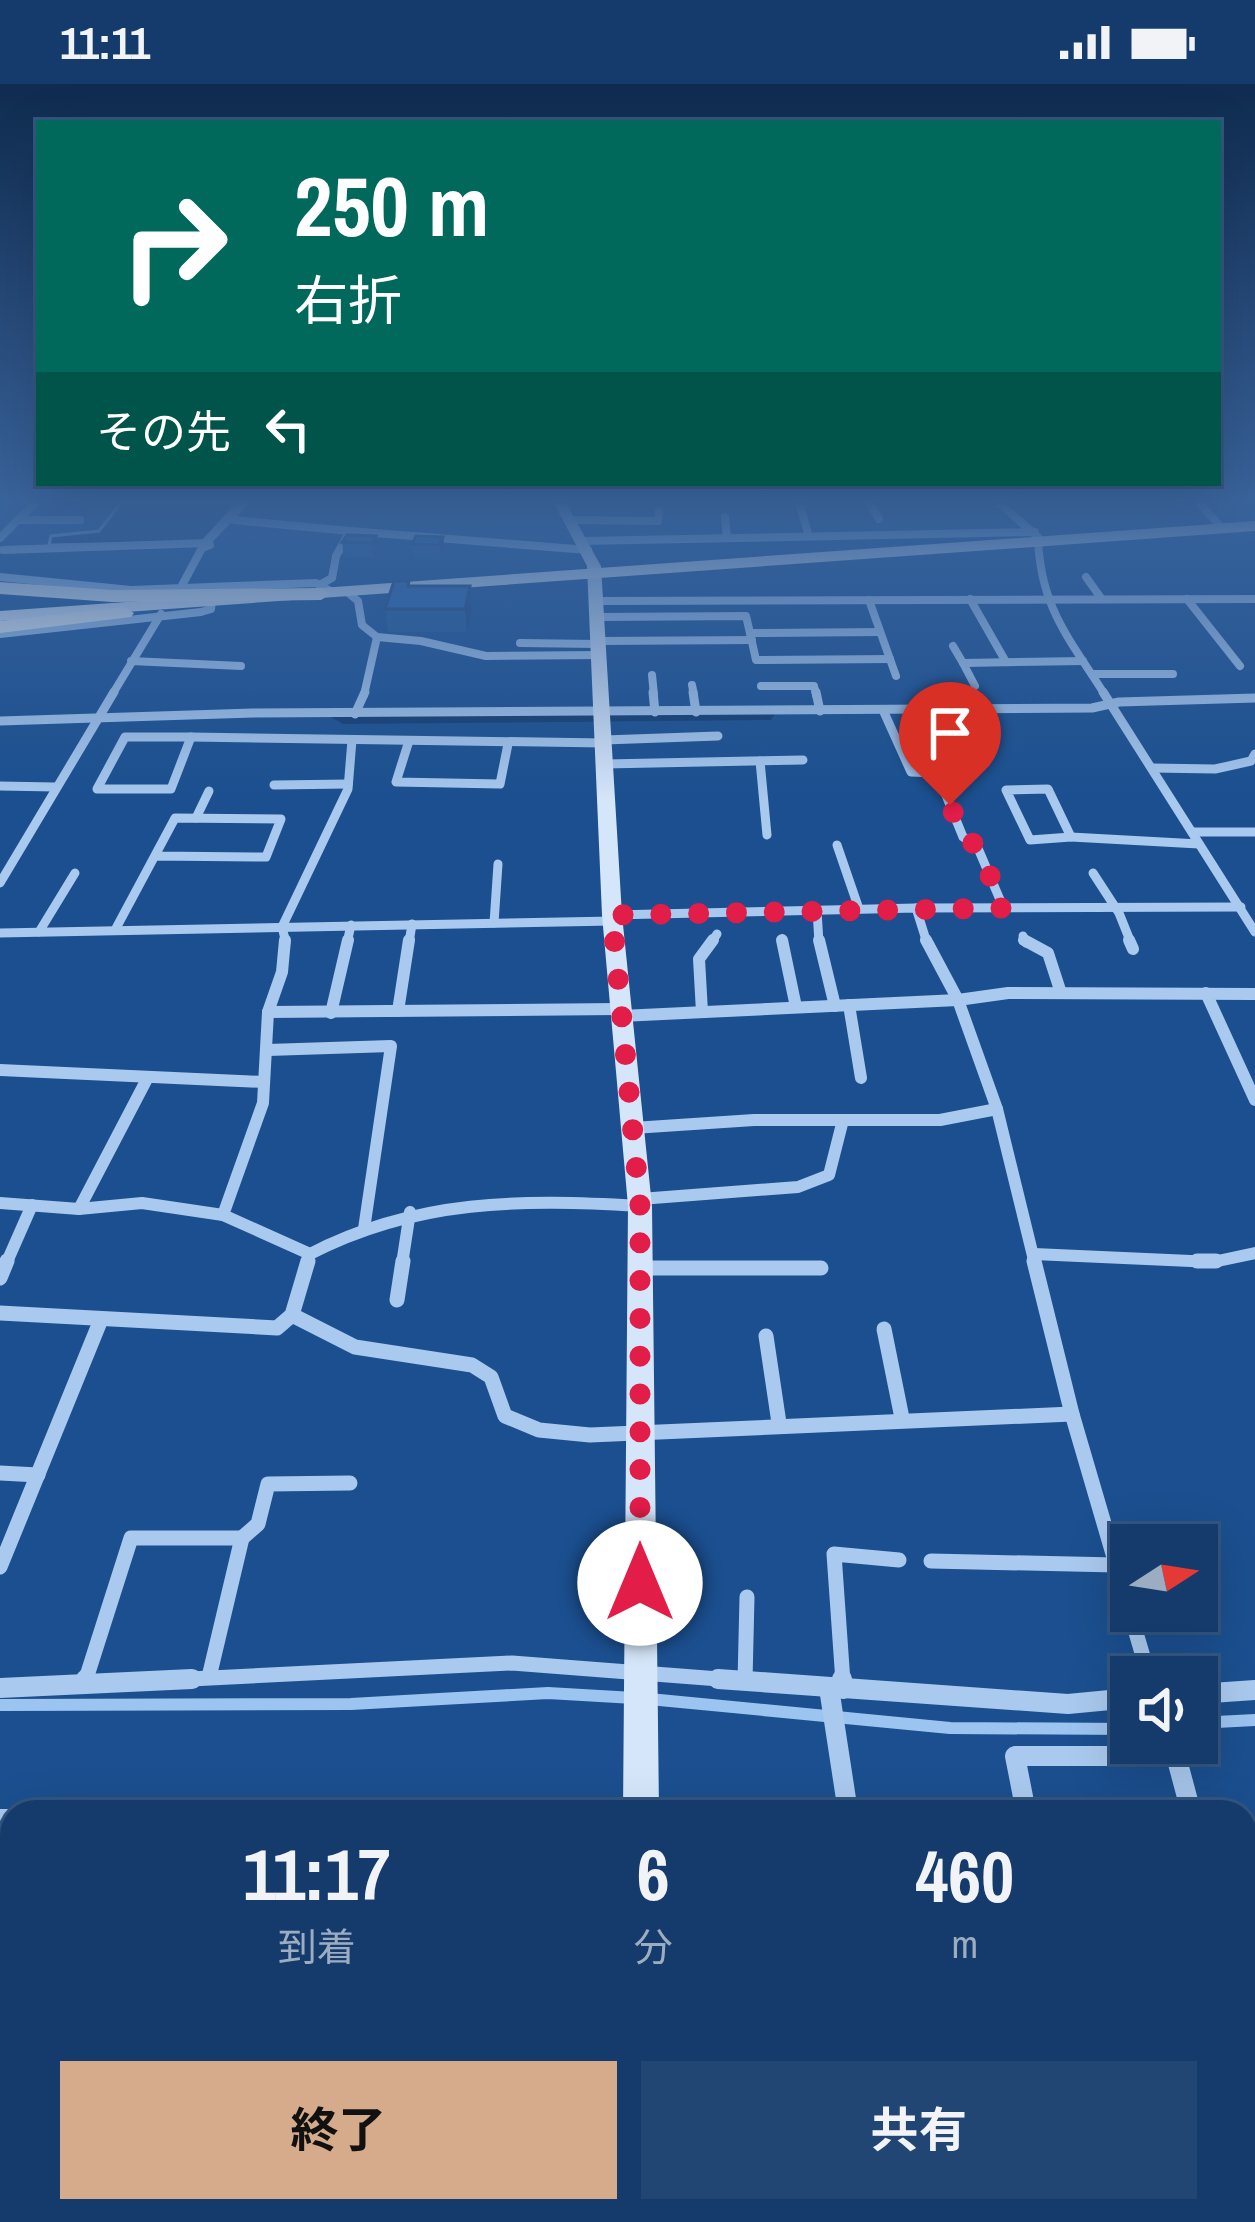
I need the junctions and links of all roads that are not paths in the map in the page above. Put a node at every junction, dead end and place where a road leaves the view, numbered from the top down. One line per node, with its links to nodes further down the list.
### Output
1 (126, 603): 13 (main road)
2 (153, 603): 14 (highway)
3 (201, 603): 12 (street)
4 (358, 603): 17 (street)
5 (596, 603): 11 (street)
6 (694, 603): 11 (street)
7 (870, 603): 15 (street)
8 (973, 603): 24 (street)
9 (1049, 603): 23 (street)
10 (1191, 603): 27 (street)
11 (596, 609): 16 (street); 20 (street)
12 (160, 615): 14 (street); 22 (street)
13 (0, 616)
14 (0, 630)
15 (880, 632): 16 (street); 21 (street)
16 (751, 636): 20 (street); 21 (street)
17 (377, 637): 20 (street); 40 (street)
18 (520, 643): 20 (street)
19 (953, 646): 25 (street)
20 (598, 647): 44 (street)
21 (890, 659): 31 (street)
22 (130, 661): 26 (street); 43 (street)
23 (1083, 661): 24 (street); 28 (street)
24 (1006, 662): 25 (street)
25 (963, 663): 33 (street)
26 (241, 666)
27 (1240, 666)
28 (1092, 674): 29 (street); 35 (street)
29 (1173, 674)
30 (652, 675): 38 (street)
31 (896, 676)
32 (692, 685): 39 (street)
33 (975, 686)
34 (1255, 698): 35 (street)
35 (1116, 708): 41 (street); 53 (street)
36 (764, 711): 37 (street); 37 (street); 39 (street)
37 (820, 711): 41 (street)
38 (655, 712): 39 (street); 44 (street)
39 (696, 712)
40 (355, 714): 43 (street); 44 (street)
41 (884, 714): 73 (street)
42 (0, 721): 43 (street)
43 (99, 721): 57 (street)
44 (604, 732): 45 (street); 49 (street); 51 (street); 77 (street)
45 (718, 736)
46 (191, 737): 46 (street); 47 (street)
47 (352, 740): 48 (street); 54 (street)
48 (408, 744): 49 (street); 49 (street)
49 (508, 744)
50 (1255, 754): 53 (street)
51 (760, 760): 52 (street); 62 (street)
52 (803, 760)
53 (1153, 768): 60 (street)
54 (348, 784): 55 (street); 81 (street)
55 (274, 785)
56 (0, 786): 57 (street)
57 (55, 788): 70 (street)
58 (209, 791): 59 (street)
59 (196, 818): 66 (street); 66 (street)
60 (1192, 832): 61 (street); 65 (street)
61 (1255, 832)
62 (767, 835)
63 (1071, 837): 63 (street); 65 (street)
64 (837, 844): 74 (street)
65 (1199, 844): 76 (street)
66 (155, 856): 82 (street)
67 (498, 864): 78 (street)
68 (75, 873): 83 (street)
69 (1093, 873): 71 (street)
70 (0, 883)
71 (1110, 906): 73 (street); 76 (street); 89 (street)
72 (916, 908): 73 (street); 74 (street); 93 (street)
73 (1004, 908)
74 (860, 909): 75 (street)
75 (817, 910): 77 (street); 95 (street)
76 (1247, 913): 84 (street)
77 (612, 918): 78 (street); 99 (street)
78 (494, 923): 79 (street)
79 (412, 924): 80 (street); 98 (street)
80 (351, 926): 81 (street); 101 (street)
81 (282, 927): 82 (street); 97 (street)
82 (115, 930): 83 (street)
83 (39, 932): 85 (street)
84 (1255, 932)
85 (0, 933)
86 (717, 934): 100 (street)
87 (1024, 936): 90 (street)
88 (782, 940): 96 (street)
89 (1133, 949)
90 (1061, 993): 91 (street); 93 (street)
91 (1206, 993): 92 (street); 107 (street)
92 (1255, 994)
93 (958, 1000): 94 (street); 108 (street)
94 (849, 1005): 95 (street); 105 (street)
95 (835, 1006): 96 (street)
96 (796, 1007): 100 (street)
97 (268, 1012): 101 (street); 102 (street)
98 (398, 1012): 99 (street); 101 (street)
99 (620, 1012): 100 (street); 110 (street)
100 (702, 1012)
101 (332, 1013)
102 (268, 1050): 106 (street); 117 (street)
103 (0, 1070): 104 (street)
104 (148, 1077): 106 (street); 114 (street)
105 (861, 1078)
106 (264, 1082): 116 (street)
107 (1255, 1100)
108 (998, 1109): 109 (street); 120 (street)
109 (843, 1120): 110 (street); 111 (street)
110 (632, 1128): 111 (street)
111 (639, 1202): 115 (street); 121 (street)
112 (0, 1203): 113 (street)
113 (32, 1205): 114 (street); 123 (street)
114 (79, 1209): 116 (street)
115 (410, 1212): 117 (street); 124 (street)
116 (224, 1215): 119 (street)
117 (364, 1229): 119 (street)
118 (1255, 1253): 120 (street)
119 (310, 1254): 126 (street)
120 (1034, 1254): 130 (street)
121 (640, 1268): 122 (street); 133 (street)
122 (821, 1268)
123 (0, 1278)
124 (397, 1300)
125 (0, 1312): 127 (street)
126 (292, 1315): 127 (street); 133 (street)
127 (100, 1322): 135 (street)
128 (884, 1329): 131 (street)
129 (766, 1336): 132 (street)
130 (1072, 1414): 131 (street); 138 (street)
131 (902, 1418): 132 (street)
132 (779, 1424): 133 (street)
133 (640, 1433): 148 (street)
134 (0, 1473): 135 (street)
135 (38, 1475): 142 (street)
136 (350, 1483): 137 (street)
137 (242, 1538): 144 (street); 146 (street)
138 (1110, 1544)
139 (899, 1560): 150 (street)
140 (931, 1561): 141 (street)
141 (1110, 1564)
142 (0, 1568)
143 (747, 1597): 145 (street)
144 (209, 1677): 146 (street); 148 (street)
145 (745, 1681): 148 (street); 150 (street)
146 (85, 1683): 147 (street)
147 (0, 1688)
148 (640, 1688): 155 (street)
149 (1255, 1690): 151 (street)
150 (834, 1692): 152 (street); 156 (street)
151 (1218, 1693)
152 (1110, 1700)
153 (1110, 1752): 157 (street)
154 (1178, 1764): 158 (street)
155 (641, 1800)
156 (846, 1800)
157 (1024, 1800)
158 (1188, 1800)

